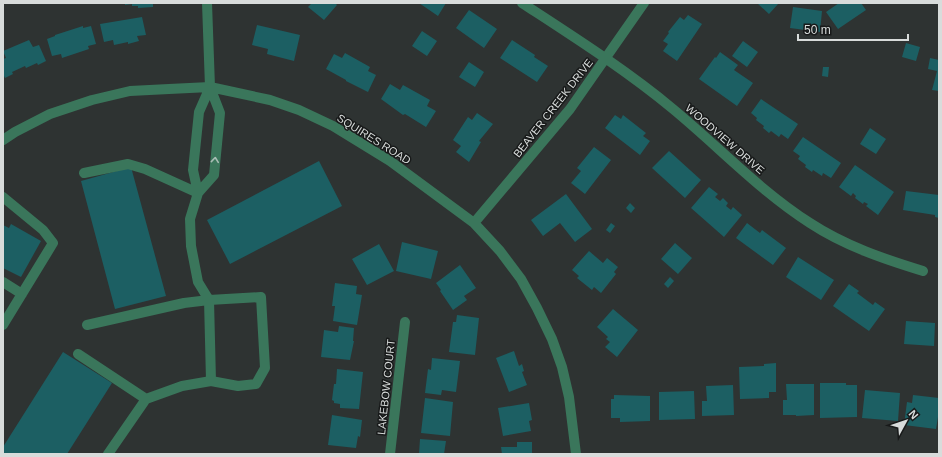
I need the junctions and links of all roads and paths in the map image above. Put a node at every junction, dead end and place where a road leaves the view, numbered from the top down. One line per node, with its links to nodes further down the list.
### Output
1 (207, 3): 5 (street)
2 (522, 3): 4 (street, WOODVIEW DRIVE)
3 (644, 3): 4 (street, BEAVER CREEK DRIVE)
4 (606, 58): 10 (street, BEAVER CREEK DRIVE); 11 (street, WOODVIEW DRIVE)
5 (210, 87): 6 (street, SQUIRES ROAD); 8 (street); 8 (street, one-way to 5); 10 (street, SQUIRES ROAD)
6 (3, 140)
7 (84, 173): 8 (street)
8 (198, 193): 14 (street)
9 (3, 197): 13 (street)
10 (474, 223): 23 (street, SQUIRES ROAD)
11 (923, 271)
12 (3, 282): 13 (street)
13 (22, 294): 16 (street)
14 (209, 300): 17 (street); 19 (street); 19 (street)
15 (405, 322): 22 (street, LAKEBOW COURT)
16 (3, 325)
17 (87, 325)
18 (78, 354): 20 (street)
19 (211, 381): 20 (street)
20 (146, 399): 21 (street)
21 (108, 454)
22 (390, 454)
23 (576, 454)

